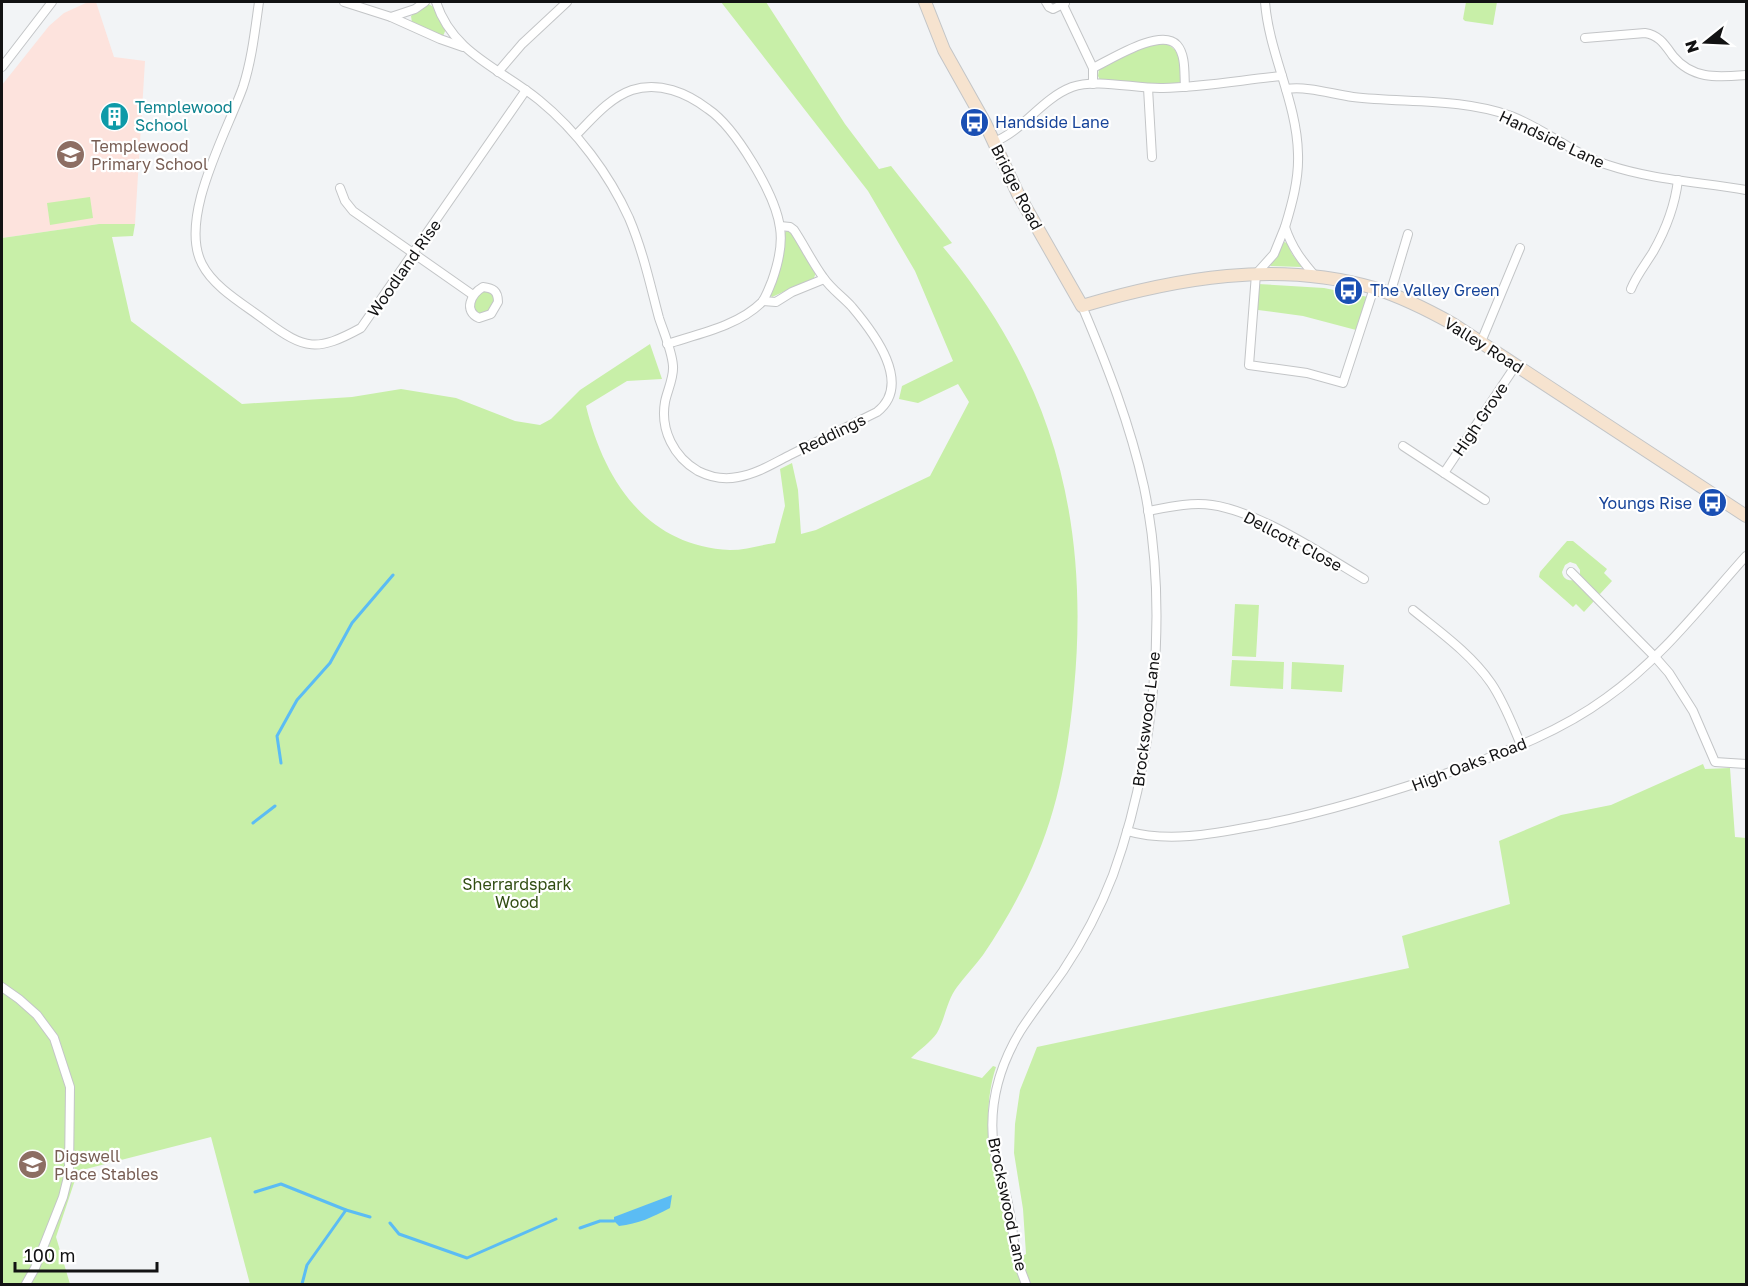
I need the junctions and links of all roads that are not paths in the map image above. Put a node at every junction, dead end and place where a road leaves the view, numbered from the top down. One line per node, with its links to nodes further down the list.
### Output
1 (52, 2): 14 (street)
2 (259, 2): 34 (street, Woodland Rise)
3 (344, 2): 11 (street)
4 (425, 2): 11 (street)
5 (436, 2): 13 (street)
6 (567, 2): 16 (street)
7 (925, 2): 25 (main road, Bridge Road)
8 (1046, 2): 10 (street)
9 (1265, 2): 18 (street)
10 (1065, 3): 15 (street)
11 (392, 17): 13 (street)
12 (1585, 38): 17 (street)
13 (463, 47): 16 (street, Reddings)
14 (2, 67)
15 (1093, 68): 19 (street); 20 (street)
16 (498, 72): 23 (street, Reddings)
17 (1746, 75)
18 (1282, 76): 20 (street); 22 (street)
19 (1093, 84): 21 (street); 25 (street)
20 (1185, 87): 21 (street)
21 (1148, 88): 26 (street)
22 (1286, 89): 27 (street, Handside Lane); 31 (street)
23 (526, 90): 24 (street, Reddings); 34 (street, Woodland Rise)
24 (576, 135): 30 (street); 45 (street, Reddings)
25 (994, 142): 43 (main road, Bridge Road)
26 (1152, 157)
27 (1678, 180): 29 (street, Handside Lane); 39 (street)
28 (340, 189): 34 (street)
29 (1746, 190)
30 (780, 226): 37 (street, Reddings); 42 (street)
31 (1285, 227): 35 (street); 36 (street)
32 (1408, 234): 40 (street)
33 (1520, 248): 44 (street)
34 (414, 253): 41 (street)
35 (1256, 274): 36 (main road, Valley Road); 38 (street); 43 (main road, Valley Road)
36 (1317, 277): 38 (main road, Valley Road)
37 (824, 279): 42 (street); 45 (street, Reddings)
38 (1374, 288): 40 (main road, Valley Road)
39 (1631, 290)
40 (1390, 294): 44 (main road, Valley Road)
41 (473, 295)
42 (763, 301): 45 (street)
43 (1082, 306): 50 (street, Brockswood Lane)
44 (1481, 342): 46 (main road, Valley Road)
45 (667, 344)
46 (1516, 365): 48 (street, High Grove); 51 (main road, Valley Road)
47 (1403, 446): 48 (street, High Grove)
48 (1444, 473): 49 (street, High Grove)
49 (1485, 500)
50 (1148, 511): 54 (street, Dellcott Close); 59 (street, Brockswood Lane)
51 (1746, 516)
52 (1746, 556): 56 (street, High Oaks Road)
53 (1571, 572): 56 (street)
54 (1364, 579)
55 (1413, 610): 57 (street)
56 (1656, 657): 57 (street, High Oaks Road); 58 (street)
57 (1521, 746): 59 (street, High Oaks Road)
58 (1746, 764)
59 (1127, 831): 62 (street, Brockswood Lane)
60 (2, 987): 61 (street)
61 (26, 1284)
62 (1026, 1284)

